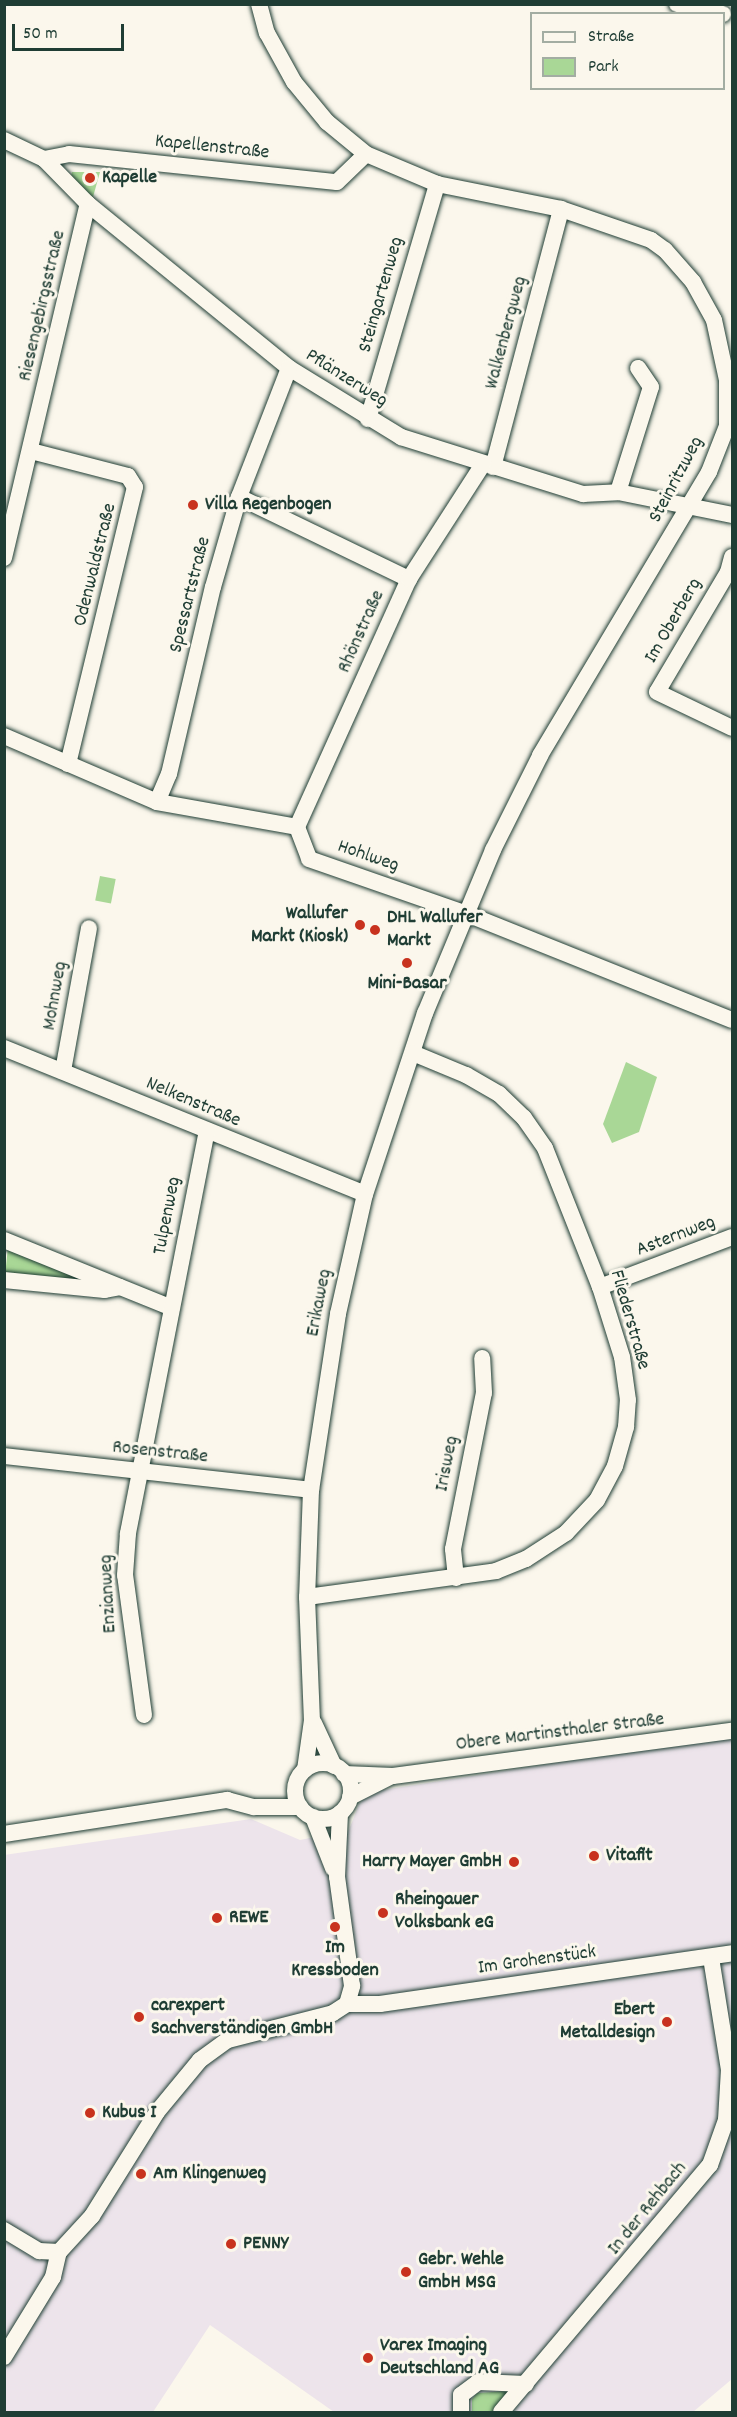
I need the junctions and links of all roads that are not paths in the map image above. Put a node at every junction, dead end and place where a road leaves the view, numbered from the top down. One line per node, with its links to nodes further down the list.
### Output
1 (259, 4): 5 (street, Steinritzweg)
2 (676, 4): 3 (street)
3 (714, 12)
4 (4, 140): 6 (street, Pflänzerweg)
5 (366, 154): 6 (street, Kapellenstraße); 7 (street, Steinritzweg)
6 (44, 159): 8 (street, Pflänzerweg)
7 (436, 184): 9 (street, Steinritzweg); 12 (street, Steingartenweg)
8 (88, 204): 10 (street, Pflänzerweg); 13 (street, Riesengebirgsstraße)
9 (561, 209): 14 (street, Walkenbergweg); 17 (street, Steinritzweg)
10 (289, 368): 12 (street, Pflänzerweg); 16 (street, Spessartstraße)
11 (638, 368): 15 (street)
12 (368, 419): 14 (street, Pflänzerweg)
13 (31, 451): 19 (street, Riesengebirgsstraße); 24 (street, Odenwaldstraße)
14 (488, 466): 15 (street, Pflänzerweg); 21 (street, Rhönstraße)
15 (618, 492): 17 (street, Pflänzerweg)
16 (239, 497): 21 (street); 25 (street, Spessartstraße)
17 (690, 507): 18 (street, Pflänzerweg); 27 (street, Steinritzweg)
18 (732, 515)
19 (4, 558)
20 (731, 568): 22 (street, Im Oberberg)
21 (410, 579): 26 (street, Rhönstraße)
22 (732, 728)
23 (4, 736): 24 (street)
24 (68, 764): 25 (street)
25 (157, 801): 26 (street)
26 (297, 827): 27 (street, Hohlweg)
27 (467, 914): 29 (street, Hohlweg); 31 (street, Erikaweg)
28 (89, 928): 32 (street, Mohnweg)
29 (732, 1020)
30 (4, 1048): 32 (street, Nelkenstraße)
31 (413, 1053): 34 (street, Erikaweg); 39 (street, Fliederstraße)
32 (63, 1071): 33 (street, Nelkenstraße)
33 (207, 1131): 34 (street, Nelkenstraße); 40 (street, Tulpenweg)
34 (365, 1194): 44 (street, Erikaweg)
35 (732, 1237): 39 (street, Asternweg)
36 (4, 1240): 38 (street)
37 (4, 1280): 38 (street)
38 (121, 1286): 40 (street)
39 (600, 1287): 45 (street, Fliederstraße)
40 (172, 1308): 43 (street, Tulpenweg)
41 (482, 1358): 45 (street, Irisweg)
42 (4, 1456): 43 (street, Rosenstraße)
43 (142, 1472): 44 (street, Rosenstraße); 47 (street, Enzianweg)
44 (311, 1490): 46 (street, Erikaweg)
45 (456, 1578): 46 (street, Fliederstraße)
46 (307, 1597): 48 (street, Erikaweg)
47 (144, 1715)
48 (312, 1719): 50 (street, Erikaweg); 51 (street, Erikaweg)
49 (732, 1731): 52 (street, Obere Martinsthaler Straße)
50 (304, 1770): 51 (street); 54 (street)
51 (339, 1770): 52 (street, Obere Martinsthaler Straße); 53 (street)
52 (393, 1776): 53 (street, Obere Martinsthaler Straße)
53 (350, 1797): 55 (street)
54 (306, 1812): 55 (street); 56 (street); 57 (street)
55 (340, 1813): 57 (street)
56 (4, 1834)
57 (337, 1877): 60 (street)
58 (732, 1953): 59 (street, Im Grohenstück)
59 (711, 1958): 60 (street, Im Grohenstück); 64 (street, In der Rehbach)
60 (347, 2004): 62 (street)
61 (4, 2230): 62 (street)
62 (59, 2252): 63 (street)
63 (4, 2357)
64 (526, 2384): 65 (street); 66 (street, In der Rehbach)
65 (461, 2412)
66 (501, 2412)

